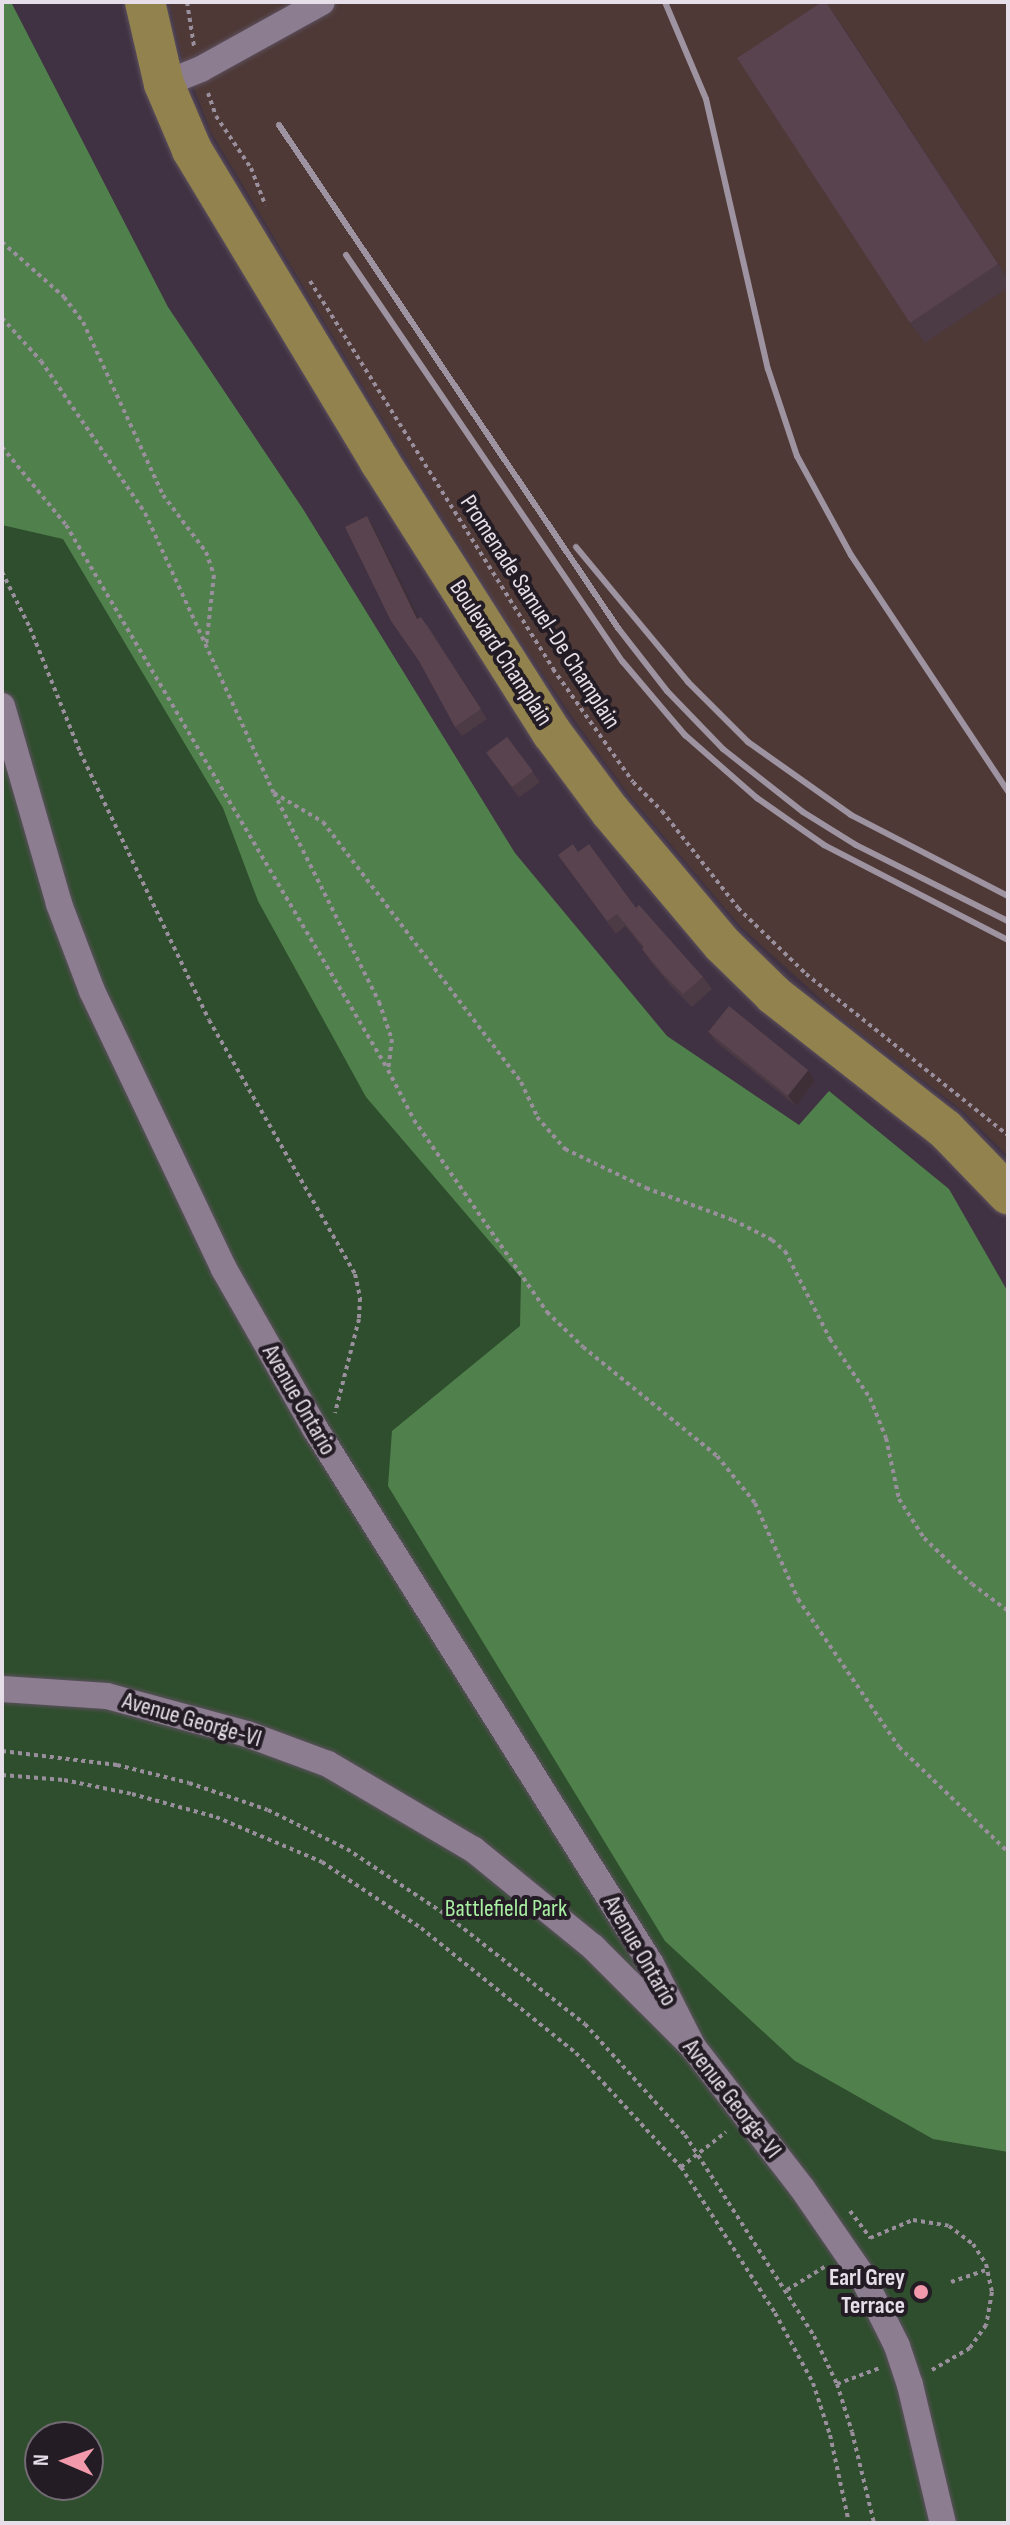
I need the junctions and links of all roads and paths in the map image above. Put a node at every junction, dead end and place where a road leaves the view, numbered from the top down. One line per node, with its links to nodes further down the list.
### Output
1 (145, 2): 5 (main road, Boulevard Champlain)
2 (187, 2): 4 (path)
3 (322, 2): 4 (street)
4 (201, 69): 5 (street); 6 (path)
5 (164, 84): 17 (main road, Boulevard Champlain)
6 (272, 217)
7 (2, 242): 12 (path)
8 (310, 280): 16 (path, Promenade Samuel-De Champlain)
9 (2, 318): 12 (path)
10 (2, 447): 15 (path)
11 (2, 572): 18 (path)
12 (206, 648): 14 (path)
13 (2, 706): 18 (street, Avenue Ontario)
14 (274, 793): 15 (path); 19 (path)
15 (388, 1070): 23 (path)
16 (1008, 1135)
17 (1008, 1194)
18 (316, 1430): 24 (street, Avenue Ontario)
19 (1008, 1611)
20 (2, 1689): 25 (street, Avenue George-VI)
21 (2, 1751): 28 (path)
22 (2, 1775): 29 (path)
23 (1008, 1852)
24 (623, 1919): 25 (street); 26 (street, Avenue Ontario)
25 (593, 1947): 26 (street, Avenue George-VI)
26 (693, 2047): 40 (street, Avenue George-VI)
27 (726, 2132): 28 (path)
28 (698, 2155): 29 (path); 34 (path)
29 (681, 2167): 38 (path)
30 (842, 2201): 32 (path)
31 (826, 2266): 34 (path)
32 (988, 2269): 33 (path); 36 (path)
33 (951, 2282)
34 (787, 2290): 37 (path)
35 (883, 2367): 37 (path)
36 (935, 2383)
37 (837, 2384): 39 (path)
38 (849, 2523)
39 (874, 2523)
40 (943, 2523)

